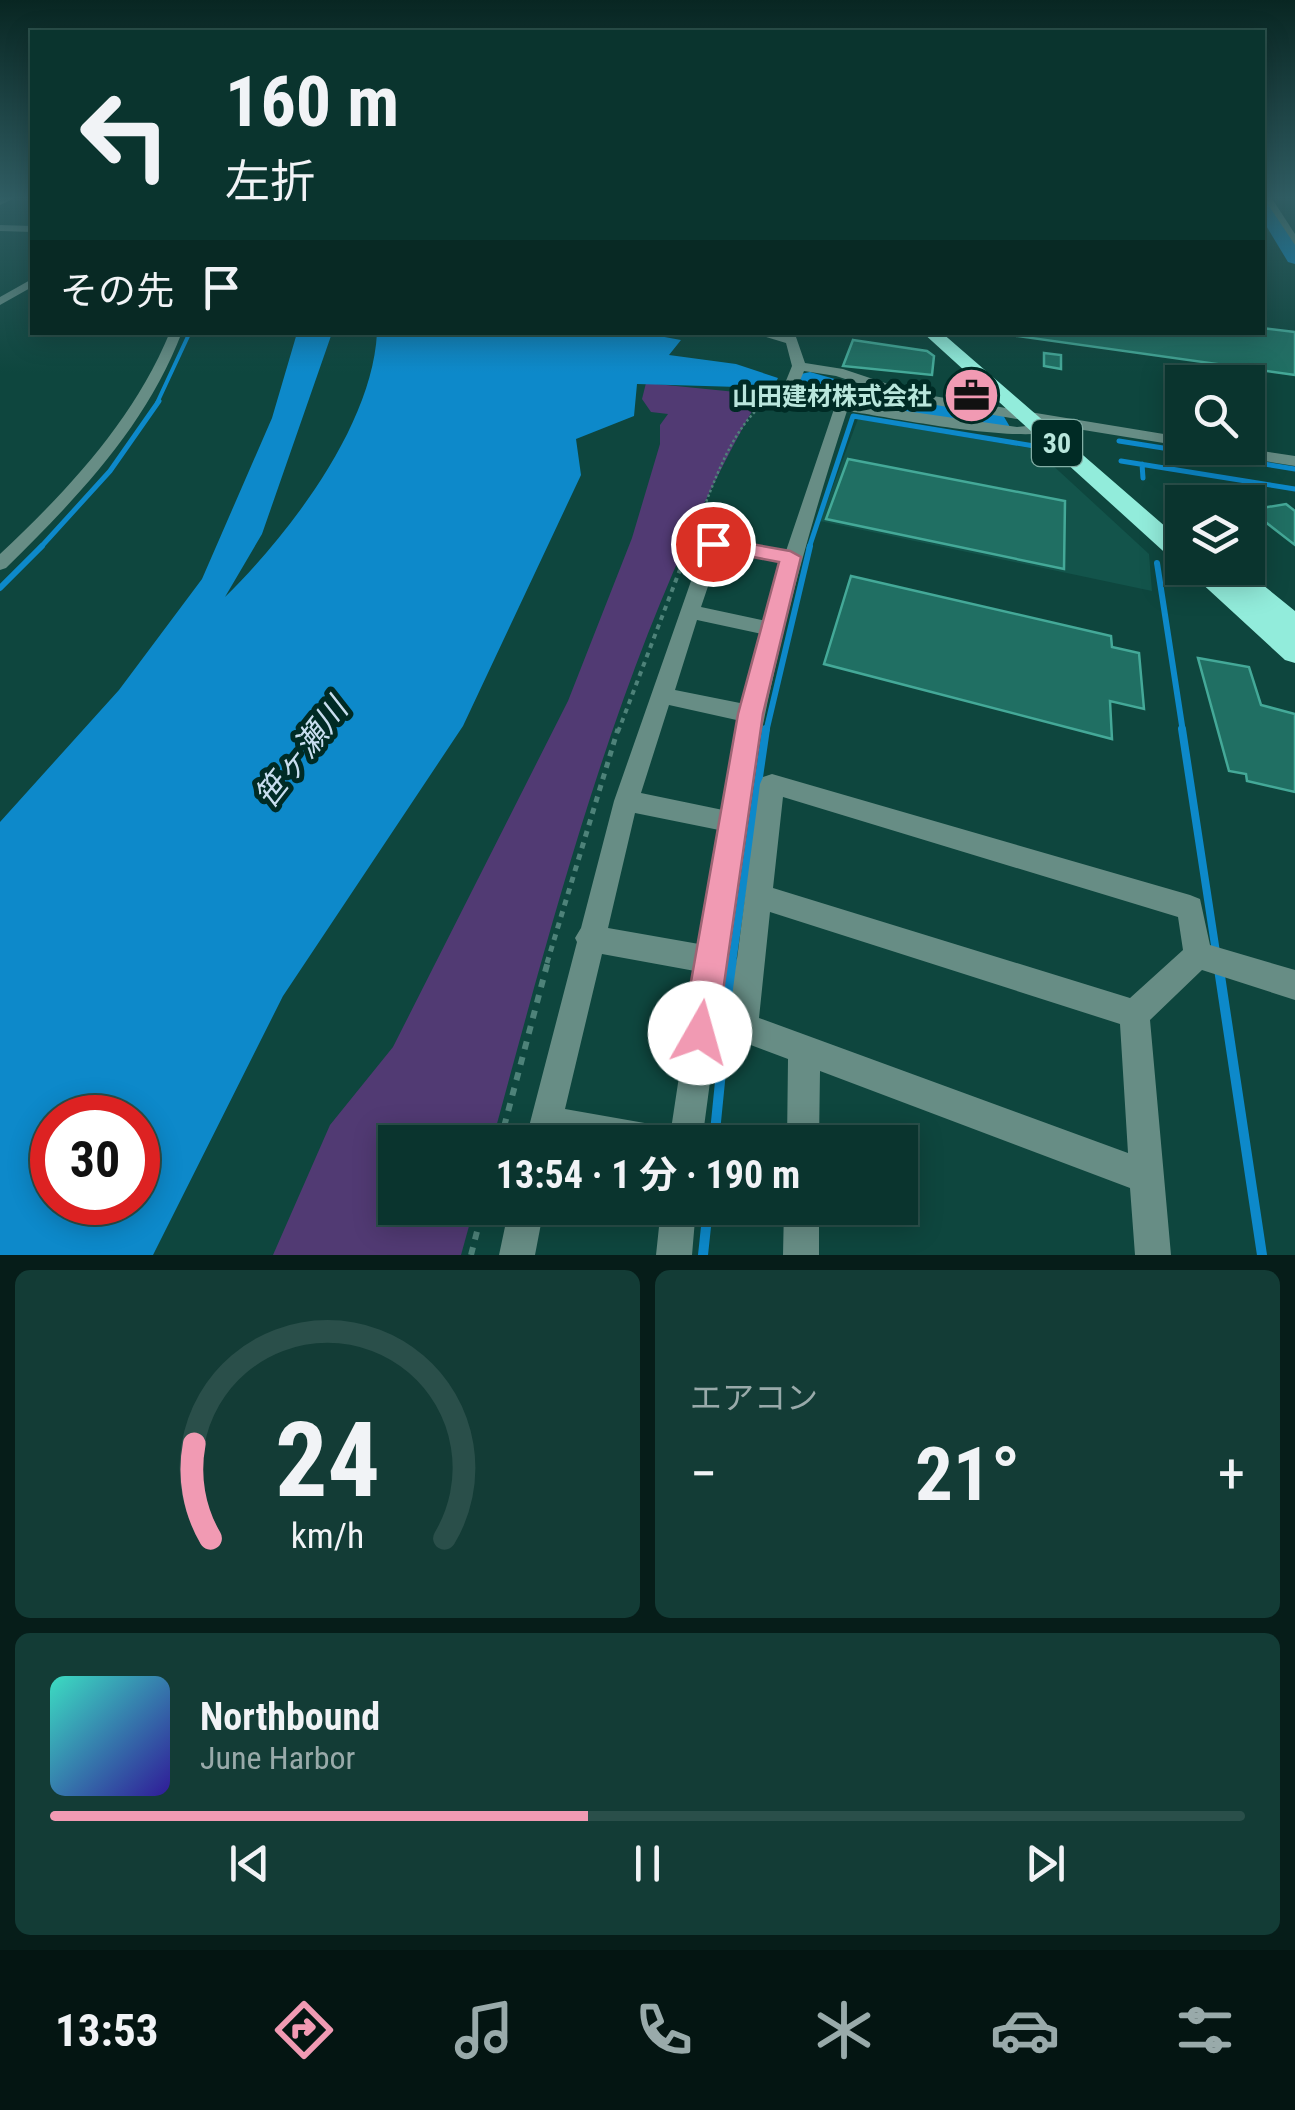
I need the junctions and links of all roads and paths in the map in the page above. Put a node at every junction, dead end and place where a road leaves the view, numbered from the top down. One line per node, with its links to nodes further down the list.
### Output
1 (30, 283): 2 (street)
2 (0, 302)
3 (175, 335): 17 (street)
4 (765, 335): 7 (street)
5 (933, 335): 9 (highway, 30)
6 (951, 335): 10 (highway, 30)
7 (800, 371): 8 (street); 9 (street)
8 (842, 408): 10 (street); 16 (street)
9 (1020, 412): 10 (highway, 30)
10 (1050, 425): 11 (street); 14 (highway, 30); 15 (highway, 30)
11 (1165, 440)
12 (1265, 456): 13 (street)
13 (1295, 461)
14 (1165, 516)
15 (1165, 537)
16 (790, 557): 20 (street); 22 (street)
17 (0, 564)
18 (1217, 585): 23 (highway)
19 (1247, 585): 21 (highway)
20 (688, 612): 22 (street); 24 (street)
21 (1295, 626)
22 (772, 629): 25 (street)
23 (1295, 653)
24 (643, 693): 25 (street); 26 (street)
25 (751, 714): 27 (street)
26 (626, 801): 27 (street); 29 (street)
27 (731, 822): 31 (street)
28 (759, 896): 30 (street); 33 (street); 34 (street)
29 (589, 938): 31 (street); 35 (street)
30 (1213, 959): 32 (street); 33 (street)
31 (709, 960): 36 (street)
32 (1295, 985)
33 (1134, 1014): 38 (street)
34 (804, 1050): 37 (street); 38 (street)
35 (545, 1125)
36 (688, 1125)
37 (803, 1125)
38 (1148, 1177): 47 (street)
39 (479, 1225): 43 (path)
40 (523, 1225): 44 (street)
41 (677, 1225): 45 (street)
42 (802, 1225): 46 (street)
43 (471, 1255)
44 (517, 1255)
45 (674, 1255)
46 (801, 1255)
47 (1154, 1255)

